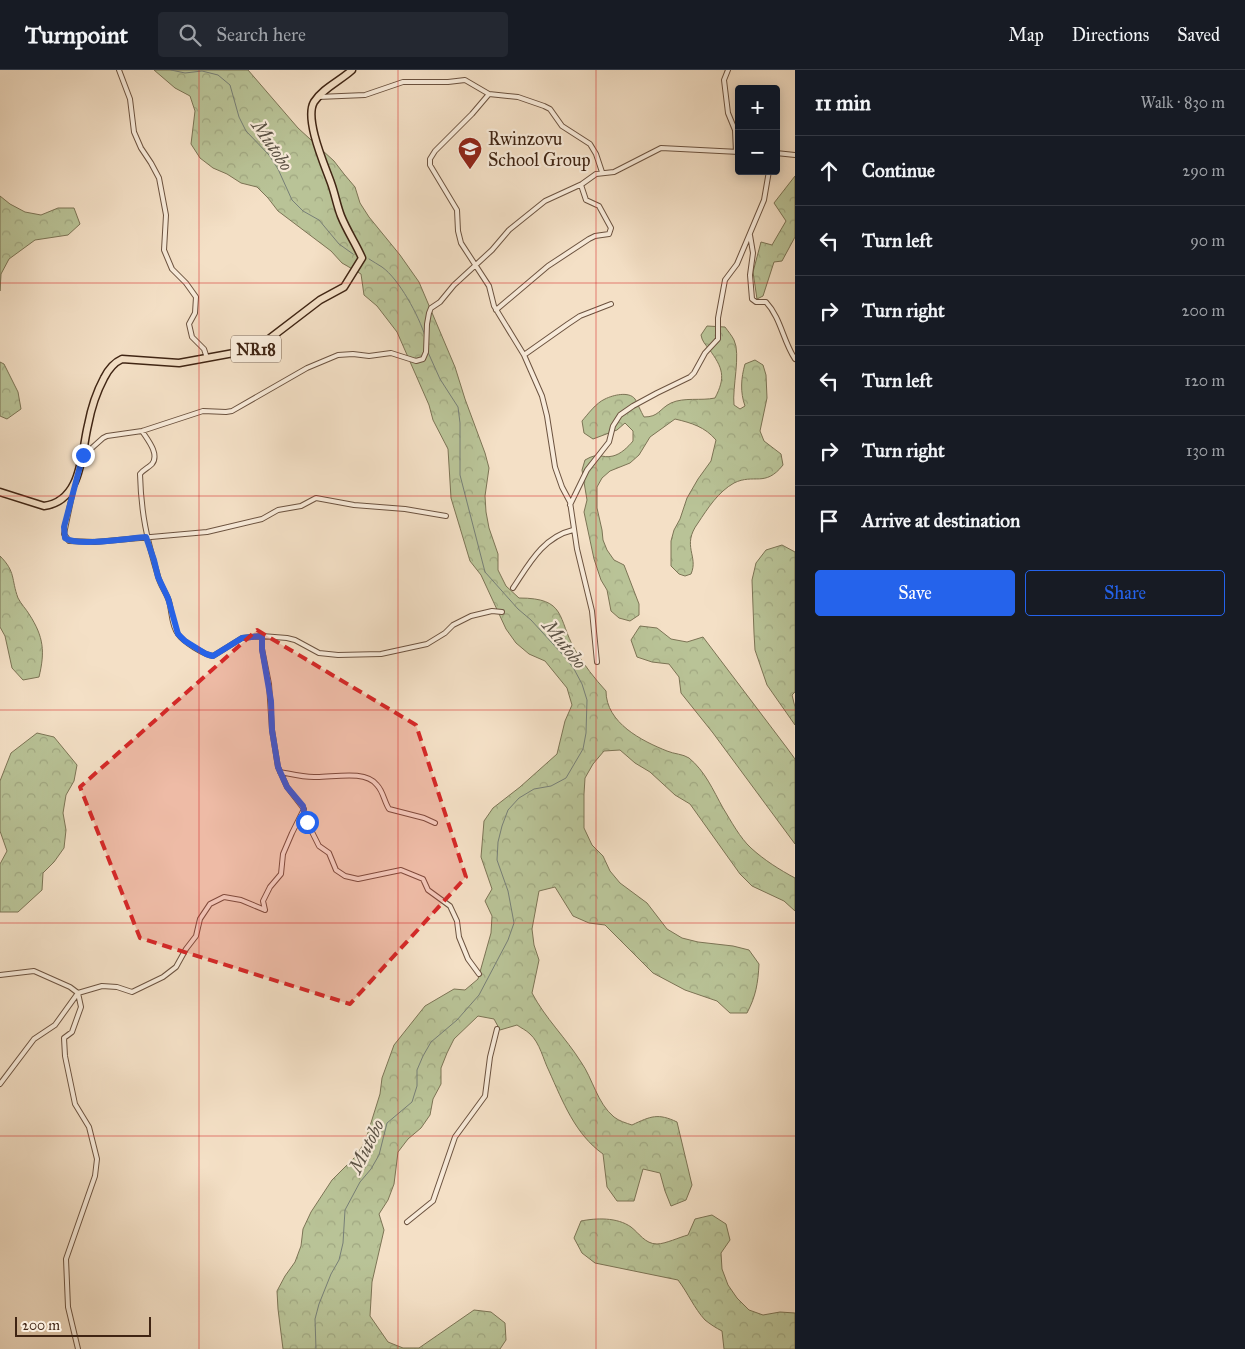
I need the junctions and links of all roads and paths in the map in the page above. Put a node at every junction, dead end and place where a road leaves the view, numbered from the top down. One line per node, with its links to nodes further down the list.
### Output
1 (119, 70): 18 (street)
2 (352, 70): 5 (main road)
3 (728, 70): 6 (street)
4 (489, 94): 5 (street); 10 (street); 14 (street)
5 (318, 97): 18 (main road, NR18)
6 (735, 130)
7 (735, 152): 10 (street)
8 (780, 153): 9 (street)
9 (795, 155)
10 (602, 172): 12 (street)
11 (768, 175): 13 (street)
12 (581, 184): 14 (street); 16 (street)
13 (750, 232): 19 (street); 24 (street)
14 (475, 266): 16 (street); 20 (street)
15 (611, 304): 17 (street)
16 (496, 310): 17 (street)
17 (524, 355): 24 (street)
18 (207, 358): 21 (main road, NR18)
19 (795, 359)
20 (142, 431): 21 (street); 27 (street)
21 (83, 455): 22 (main road, NR18)
22 (75, 483): 23 (main road); 27 (street)
23 (0, 492)
24 (570, 506): 26 (street)
25 (446, 516): 27 (street)
26 (573, 530): 28 (street); 31 (street)
27 (146, 537): 30 (street)
28 (513, 588)
29 (502, 612): 30 (street)
30 (262, 636): 32 (street)
31 (597, 662)
32 (280, 772): 33 (street); 34 (street)
33 (301, 818): 35 (street); 37 (street)
34 (435, 823)
35 (479, 974)
36 (0, 975): 37 (street)
37 (78, 993): 39 (street); 41 (street)
38 (497, 1029): 40 (street)
39 (0, 1084)
40 (407, 1222)
41 (78, 1349)

